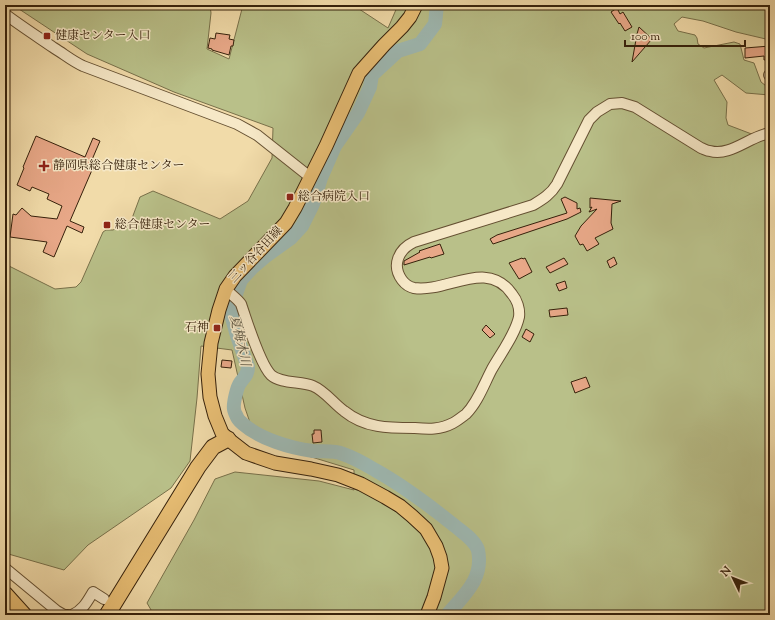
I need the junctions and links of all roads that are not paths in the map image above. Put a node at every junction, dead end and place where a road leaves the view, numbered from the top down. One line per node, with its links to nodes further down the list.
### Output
1 (416, 5): 4 (main road, 三ッ谷谷田線)
2 (5, 14): 4 (street)
3 (770, 133): 5 (street)
4 (310, 177): 5 (main road, 三ッ谷谷田線)
5 (227, 290): 6 (main road, 三ッ谷谷田線)
6 (228, 439): 13 (highway); 14 (highway); 15 (main road, 三ッ谷谷田線)
7 (5, 568): 11 (street)
8 (5, 594): 10 (highway)
9 (104, 599): 12 (street)
10 (24, 615)
11 (68, 615)
12 (72, 615)
13 (107, 615)
14 (115, 615)
15 (427, 615)

